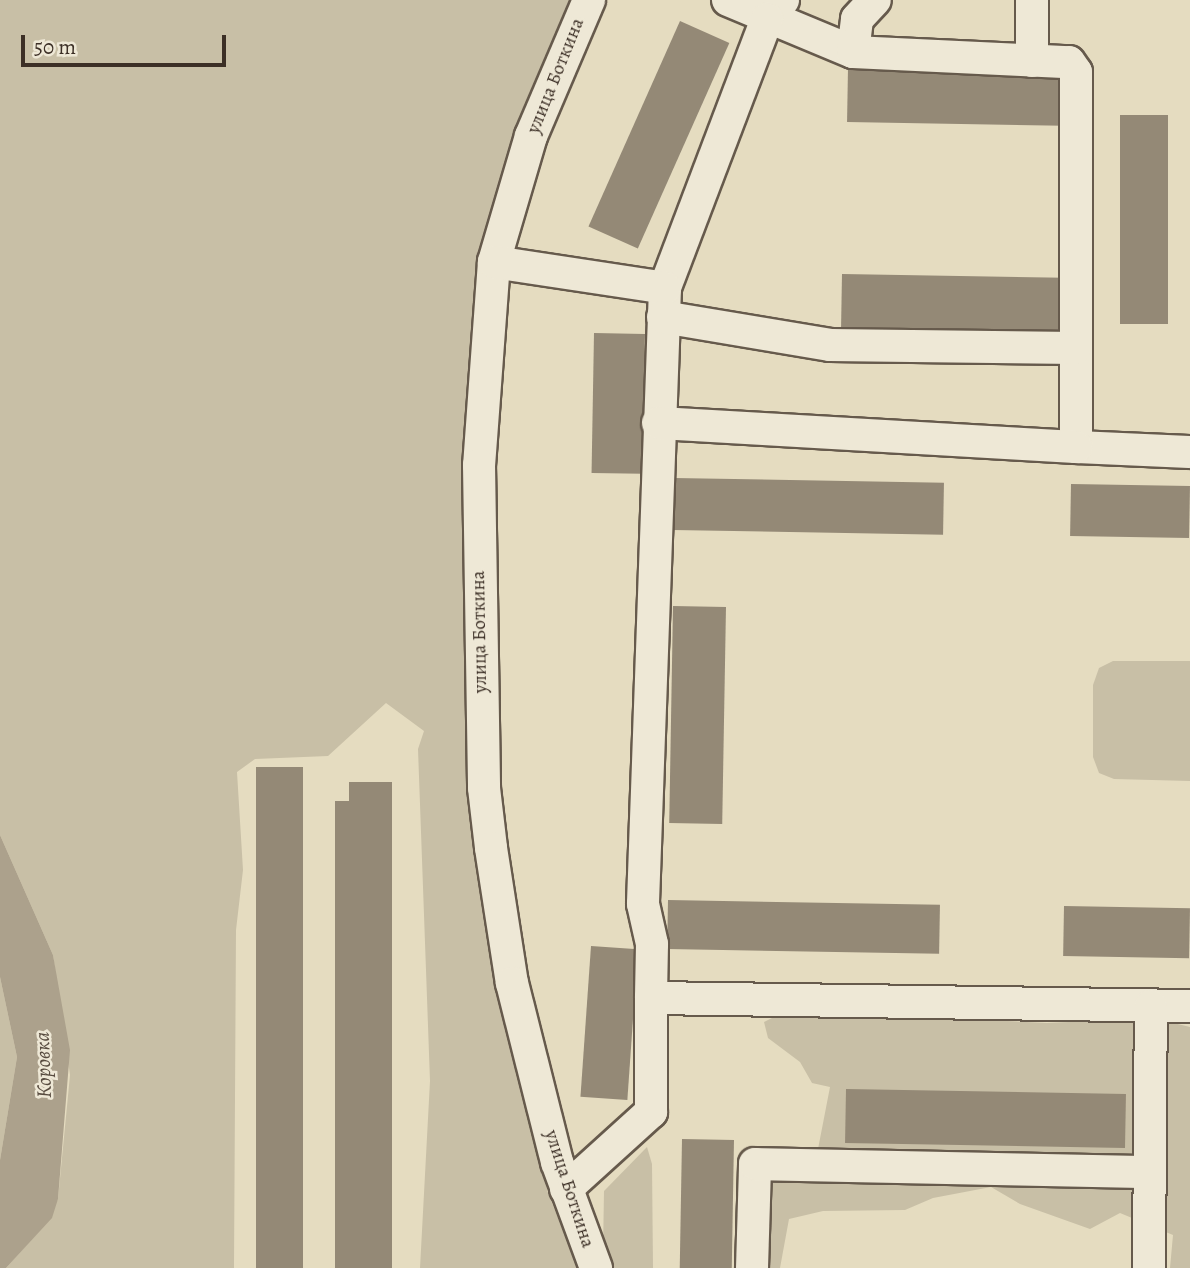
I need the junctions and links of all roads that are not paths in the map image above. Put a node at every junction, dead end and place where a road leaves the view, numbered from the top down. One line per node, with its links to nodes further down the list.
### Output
1 (589, 0): 8 (street, улица Боткина)
2 (728, 0): 5 (street)
3 (875, 0): 6 (street)
4 (1032, 0): 7 (street)
5 (775, 10): 6 (street); 9 (street)
6 (853, 52): 7 (street)
7 (1032, 61): 10 (street)
8 (494, 262): 9 (street); 18 (street, улица Боткина)
9 (664, 303): 10 (street); 11 (street)
10 (1075, 348): 12 (street)
11 (658, 424): 12 (street); 14 (street)
12 (1076, 447): 13 (street)
13 (1190, 452)
14 (651, 998): 15 (street); 18 (street)
15 (1151, 1006): 16 (street); 17 (street)
16 (1190, 1006)
17 (1150, 1172): 20 (street); 21 (street)
18 (566, 1189): 19 (street, улица Боткина)
19 (596, 1268)
20 (752, 1268)
21 (1149, 1268)

